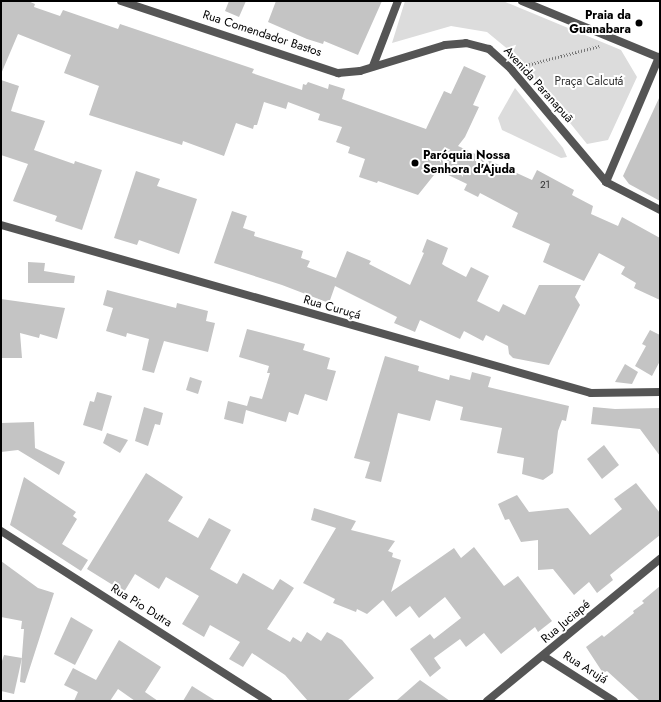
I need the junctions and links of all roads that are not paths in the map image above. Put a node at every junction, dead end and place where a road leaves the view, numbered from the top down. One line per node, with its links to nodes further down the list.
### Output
1 (121, 1): 5 (street, Rua Comendador Bastos)
2 (398, 1): 5 (street)
3 (522, 1): 4 (street)
4 (660, 57): 6 (street)
5 (373, 66): 6 (street, Avenida Paranapuã)
6 (606, 182): 7 (street, Avenida Paranapuã)
7 (660, 210)
8 (1, 225): 9 (street, Rua Curuçá)
9 (660, 392)
10 (1, 531): 13 (street, Rua Pio Dutra)
11 (660, 559): 12 (street, Rua Juciapé)
12 (543, 656): 14 (street, Rua Juciapé); 15 (street, Rua Arujá)
13 (268, 701)
14 (487, 701)
15 (614, 701)

